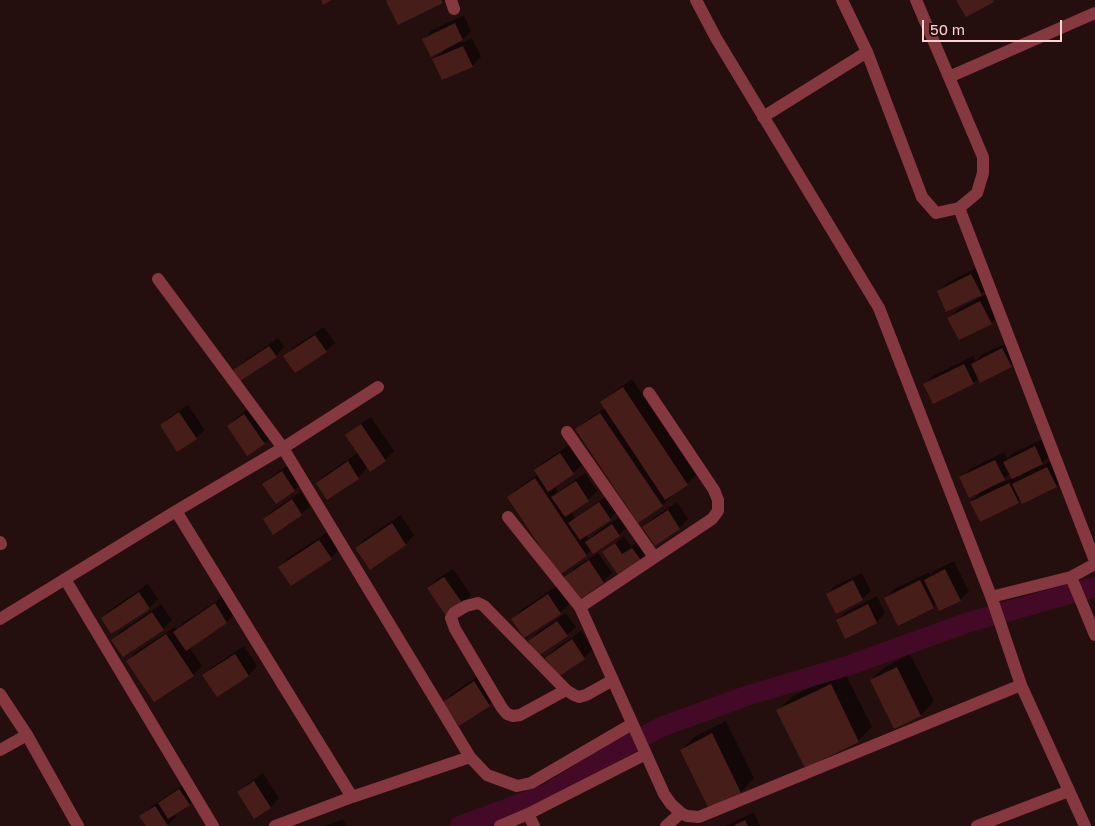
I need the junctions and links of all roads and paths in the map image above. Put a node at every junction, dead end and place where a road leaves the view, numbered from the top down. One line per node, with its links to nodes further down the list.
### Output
1 (696, 0): 7 (street)
2 (842, 0): 5 (street)
3 (916, 0): 6 (street)
4 (1095, 12): 6 (street)
5 (867, 52): 7 (street); 8 (street)
6 (949, 78): 8 (street)
7 (763, 117): 20 (street)
8 (959, 208): 17 (street)
9 (158, 279): 13 (street)
10 (378, 387): 13 (street)
11 (649, 393): 16 (street)
12 (567, 432): 16 (street)
13 (283, 448): 14 (street); 32 (street)
14 (176, 511): 19 (street); 34 (street)
15 (508, 517): 21 (street)
16 (654, 557): 21 (street)
17 (1095, 562): 18 (street)
18 (1072, 578): 20 (street); 23 (street)
19 (65, 579): 22 (street); 39 (street)
20 (991, 598): 25 (street)
21 (580, 607): 24 (street)
22 (0, 620)
23 (1094, 633)
24 (613, 680): 26 (street); 28 (street)
25 (1021, 685): 33 (street); 35 (street)
26 (566, 690): 26 (street)
27 (0, 694): 29 (street)
28 (633, 725): 31 (street); 32 (street)
29 (27, 735): 30 (street); 38 (street)
30 (0, 750)
31 (646, 754): 35 (street); 36 (street)
32 (470, 757): 34 (street)
33 (1069, 791): 43 (street); 44 (street)
34 (352, 797): 40 (street)
35 (681, 813): 37 (street)
36 (528, 814): 41 (street); 42 (street)
37 (667, 825)
38 (78, 826)
39 (213, 826)
40 (275, 826)
41 (500, 826)
42 (534, 826)
43 (976, 826)
44 (1084, 826)

